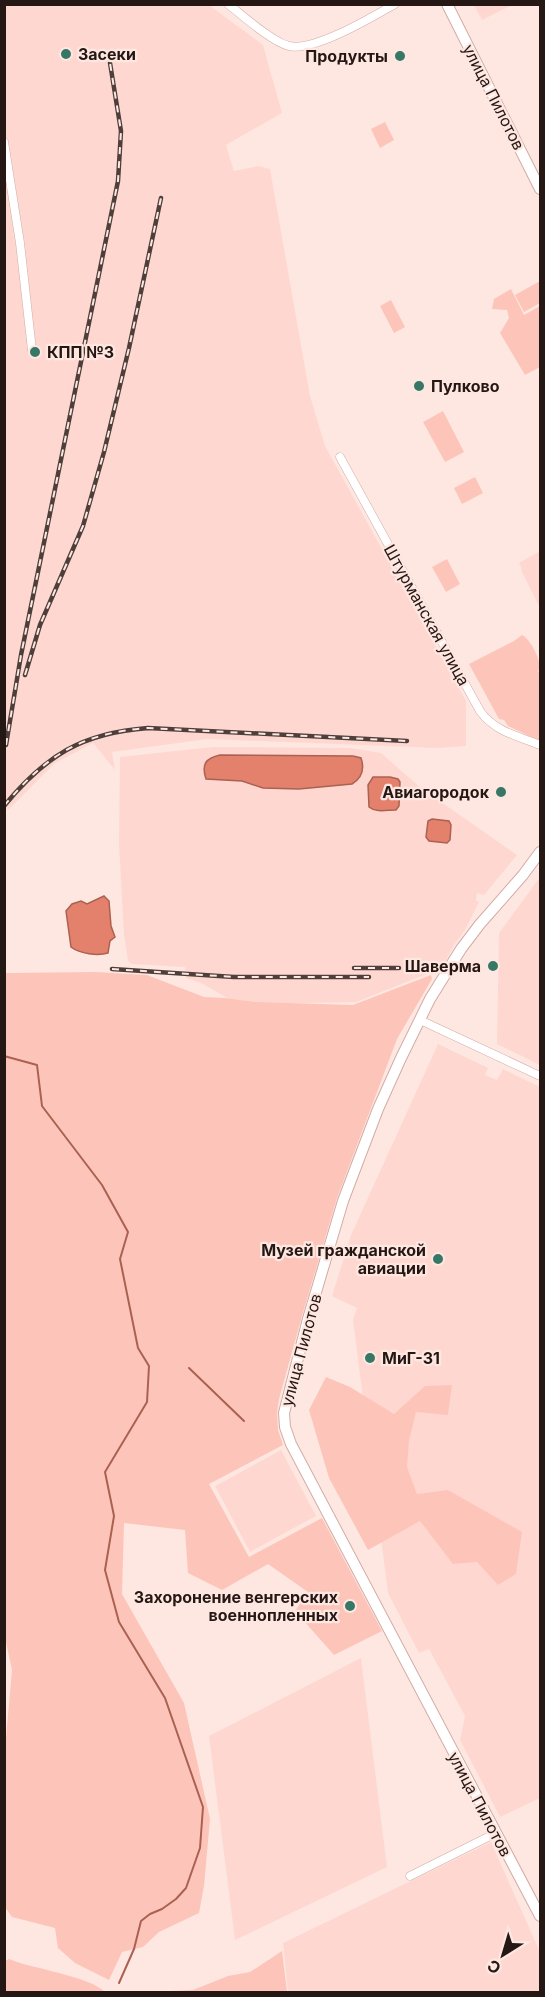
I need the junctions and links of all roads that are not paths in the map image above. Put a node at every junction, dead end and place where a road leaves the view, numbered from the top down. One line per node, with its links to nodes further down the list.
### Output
1 (228, 4): 2 (street)
2 (395, 4)
3 (447, 4): 5 (street, улица Пилотов)
4 (4, 142): 6 (street)
5 (540, 189)
6 (32, 350)
7 (340, 457): 8 (street, Штурманская улица)
8 (540, 745)
9 (540, 852): 10 (street, улица Пилотов)
10 (420, 1020): 11 (street); 12 (street, улица Пилотов)
11 (540, 1076)
12 (496, 1833): 13 (street); 14 (street, улица Пилотов)
13 (410, 1876)
14 (540, 1916)

